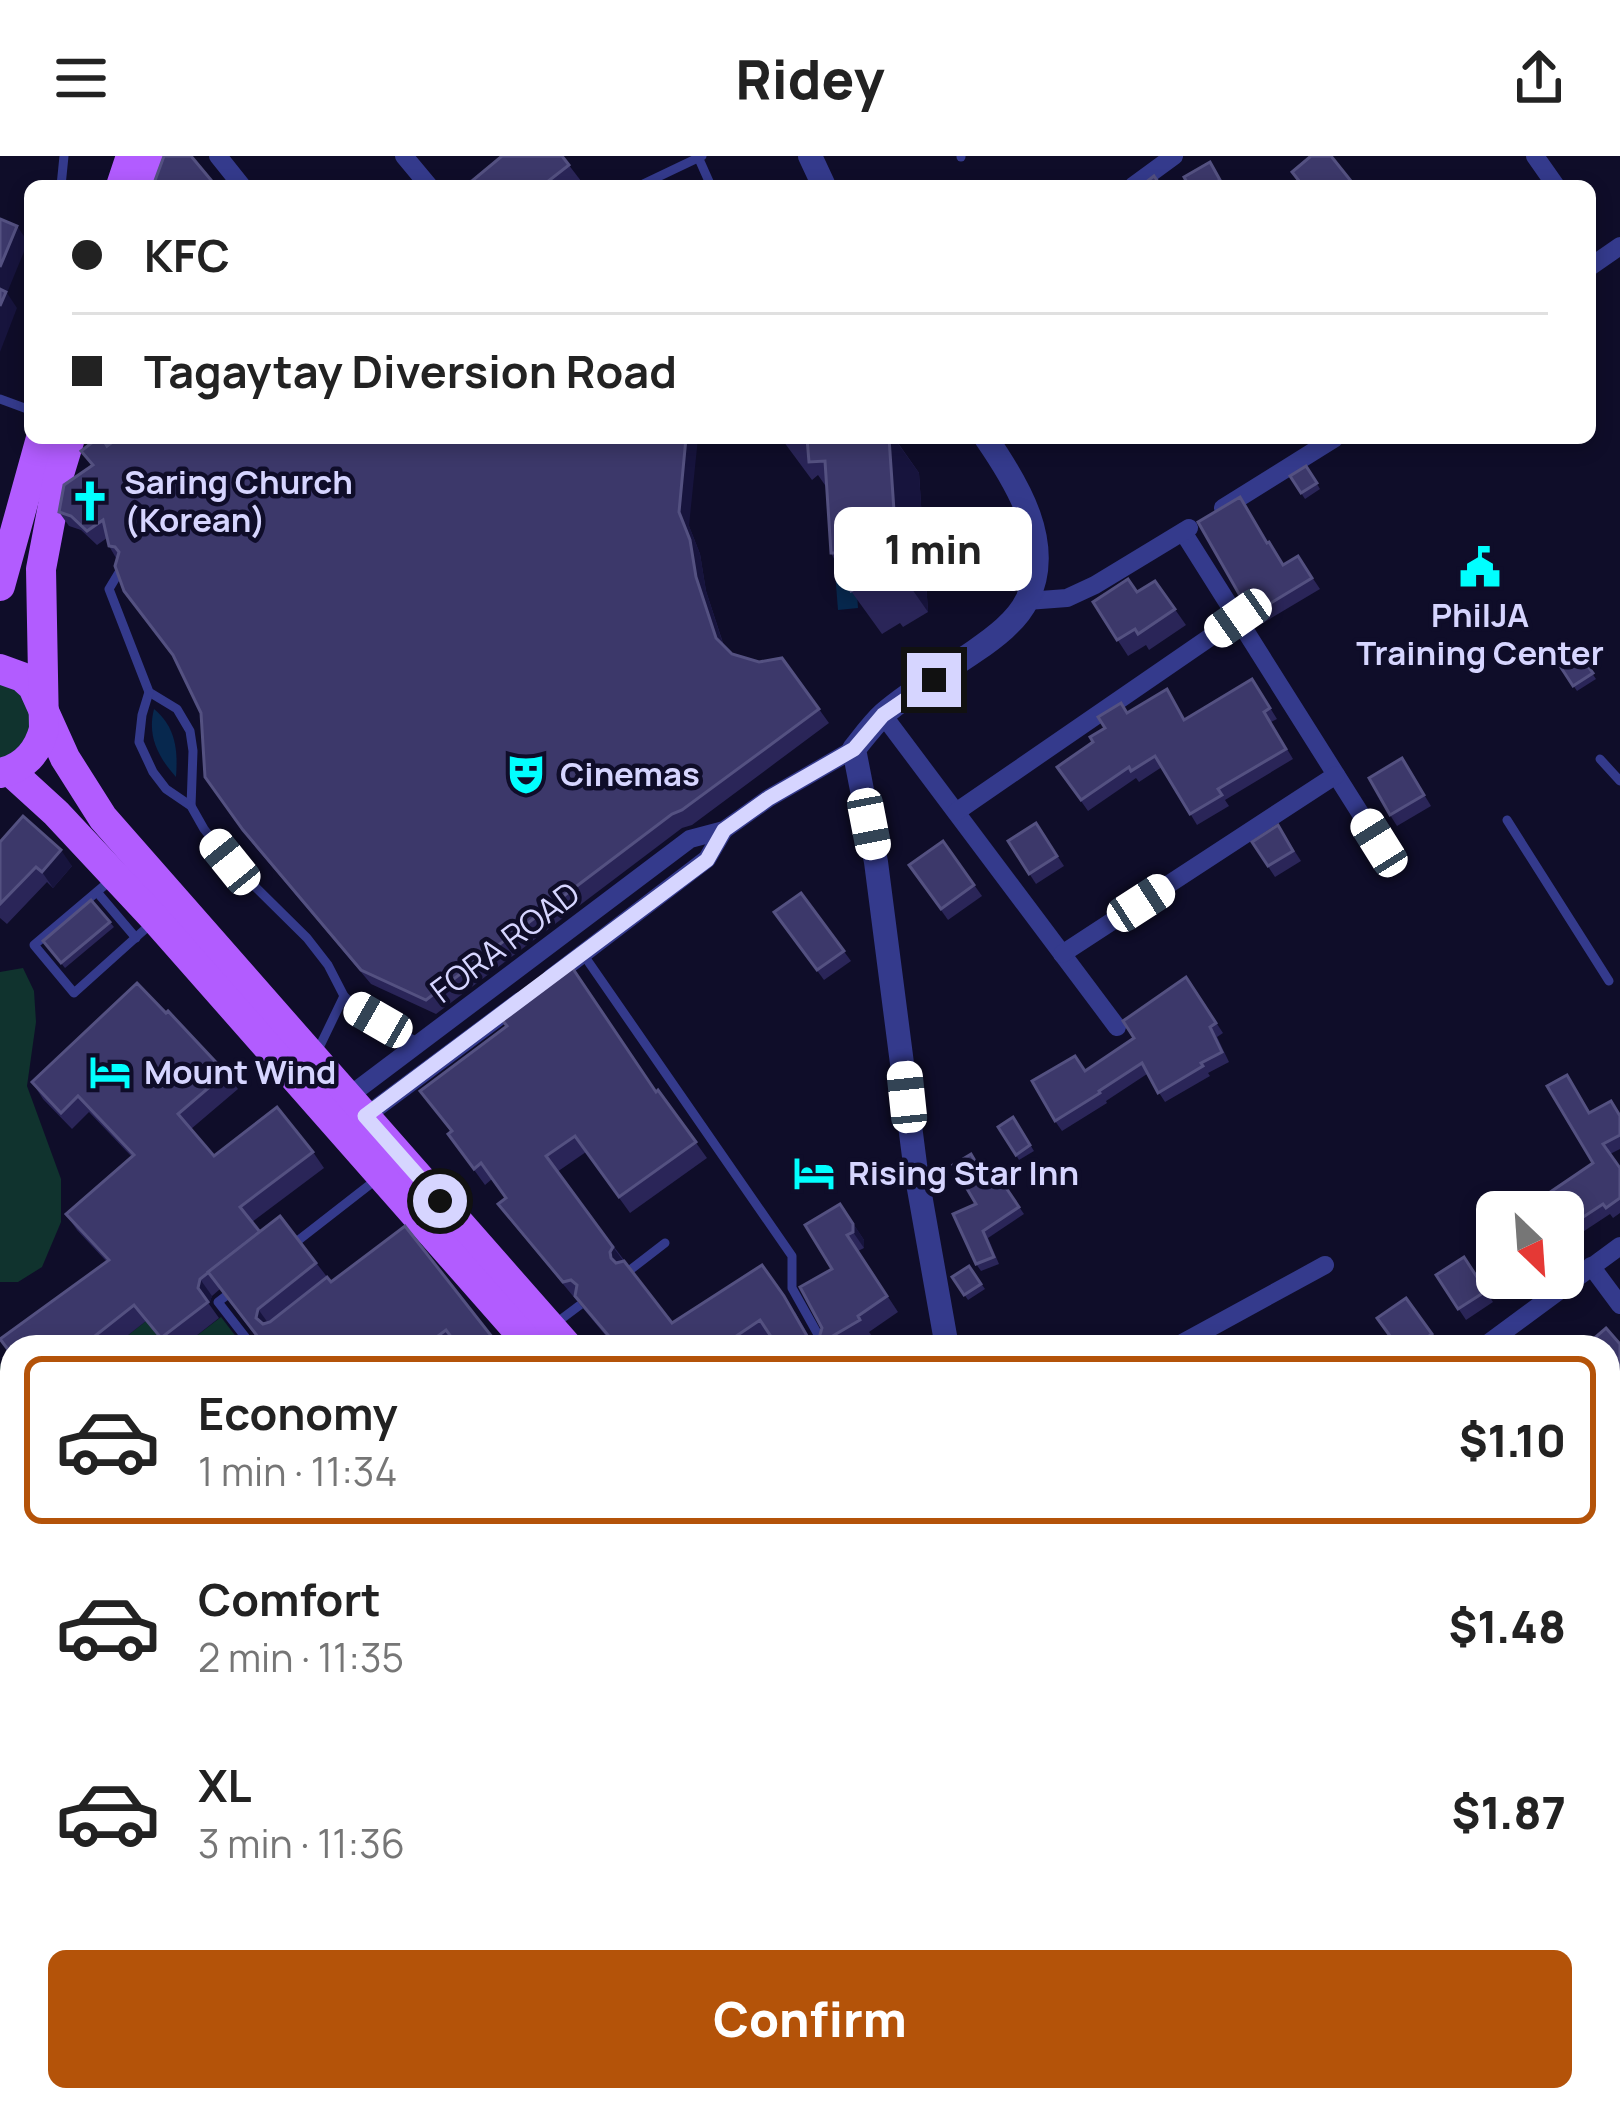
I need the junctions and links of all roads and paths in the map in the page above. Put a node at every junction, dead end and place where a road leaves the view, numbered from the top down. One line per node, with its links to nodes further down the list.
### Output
1 (218, 156): 5 (street)
2 (404, 156): 6 (street)
3 (1174, 156): 8 (street)
4 (700, 158): 7 (lane)
5 (237, 180)
6 (424, 180)
7 (652, 180)
8 (1140, 180)
9 (39, 444): 15 (main road)
10 (68, 444): 20 (main road)
11 (990, 444): 16 (street)
12 (1326, 444): 13 (street)
13 (1183, 532): 16 (street); 17 (street)
14 (121, 569): 19 (lane)
15 (0, 586)
16 (1027, 601): 21 (street)
17 (1238, 618): 25 (street); 28 (street)
18 (0, 669): 20 (main road)
19 (149, 692): 27 (lane); 27 (lane)
20 (45, 709): 24 (main road); 40 (main road)
21 (883, 715): 22 (street); 28 (street)
22 (854, 749): 30 (street, FORA ROAD); 59 (street)
23 (1600, 759): 26 (lane)
24 (5, 772): 32 (main road)
25 (1336, 775): 31 (street); 34 (street)
26 (1620, 781)
27 (191, 806): 37 (lane)
28 (956, 812): 34 (street)
29 (1507, 820): 36 (lane)
30 (724, 830): 35 (street, FORA ROAD); 39 (street, FORA ROAD)
31 (1379, 843)
32 (106, 883): 33 (main road); 33 (lane)
33 (146, 929): 43 (main road)
34 (1063, 953): 38 (street)
35 (583, 954): 42 (street, FORA ROAD); 58 (lane)
36 (1610, 982)
37 (344, 996): 39 (lane); 40 (lane)
38 (1118, 1027)
39 (420, 1044): 41 (street, FORA ROAD)
40 (313, 1058): 43 (main road)
41 (383, 1071): 42 (lane); 43 (street, FORA ROAD)
42 (399, 1091): 43 (street, FORA ROAD)
43 (346, 1114): 44 (main road); 56 (main road)
44 (381, 1175): 47 (lane); 55 (main road)
45 (665, 1243): 50 (lane)
46 (1620, 1246): 49 (street)
47 (273, 1260)
48 (1325, 1265): 60 (street)
49 (1591, 1266): 53 (street); 61 (street)
50 (630, 1270)
51 (236, 1288): 54 (lane)
52 (580, 1305): 57 (lane)
53 (1620, 1305)
54 (244, 1335)
55 (544, 1335)
56 (545, 1335)
57 (554, 1335)
58 (818, 1335)
59 (945, 1335)
60 (1197, 1335)
61 (1499, 1335)

